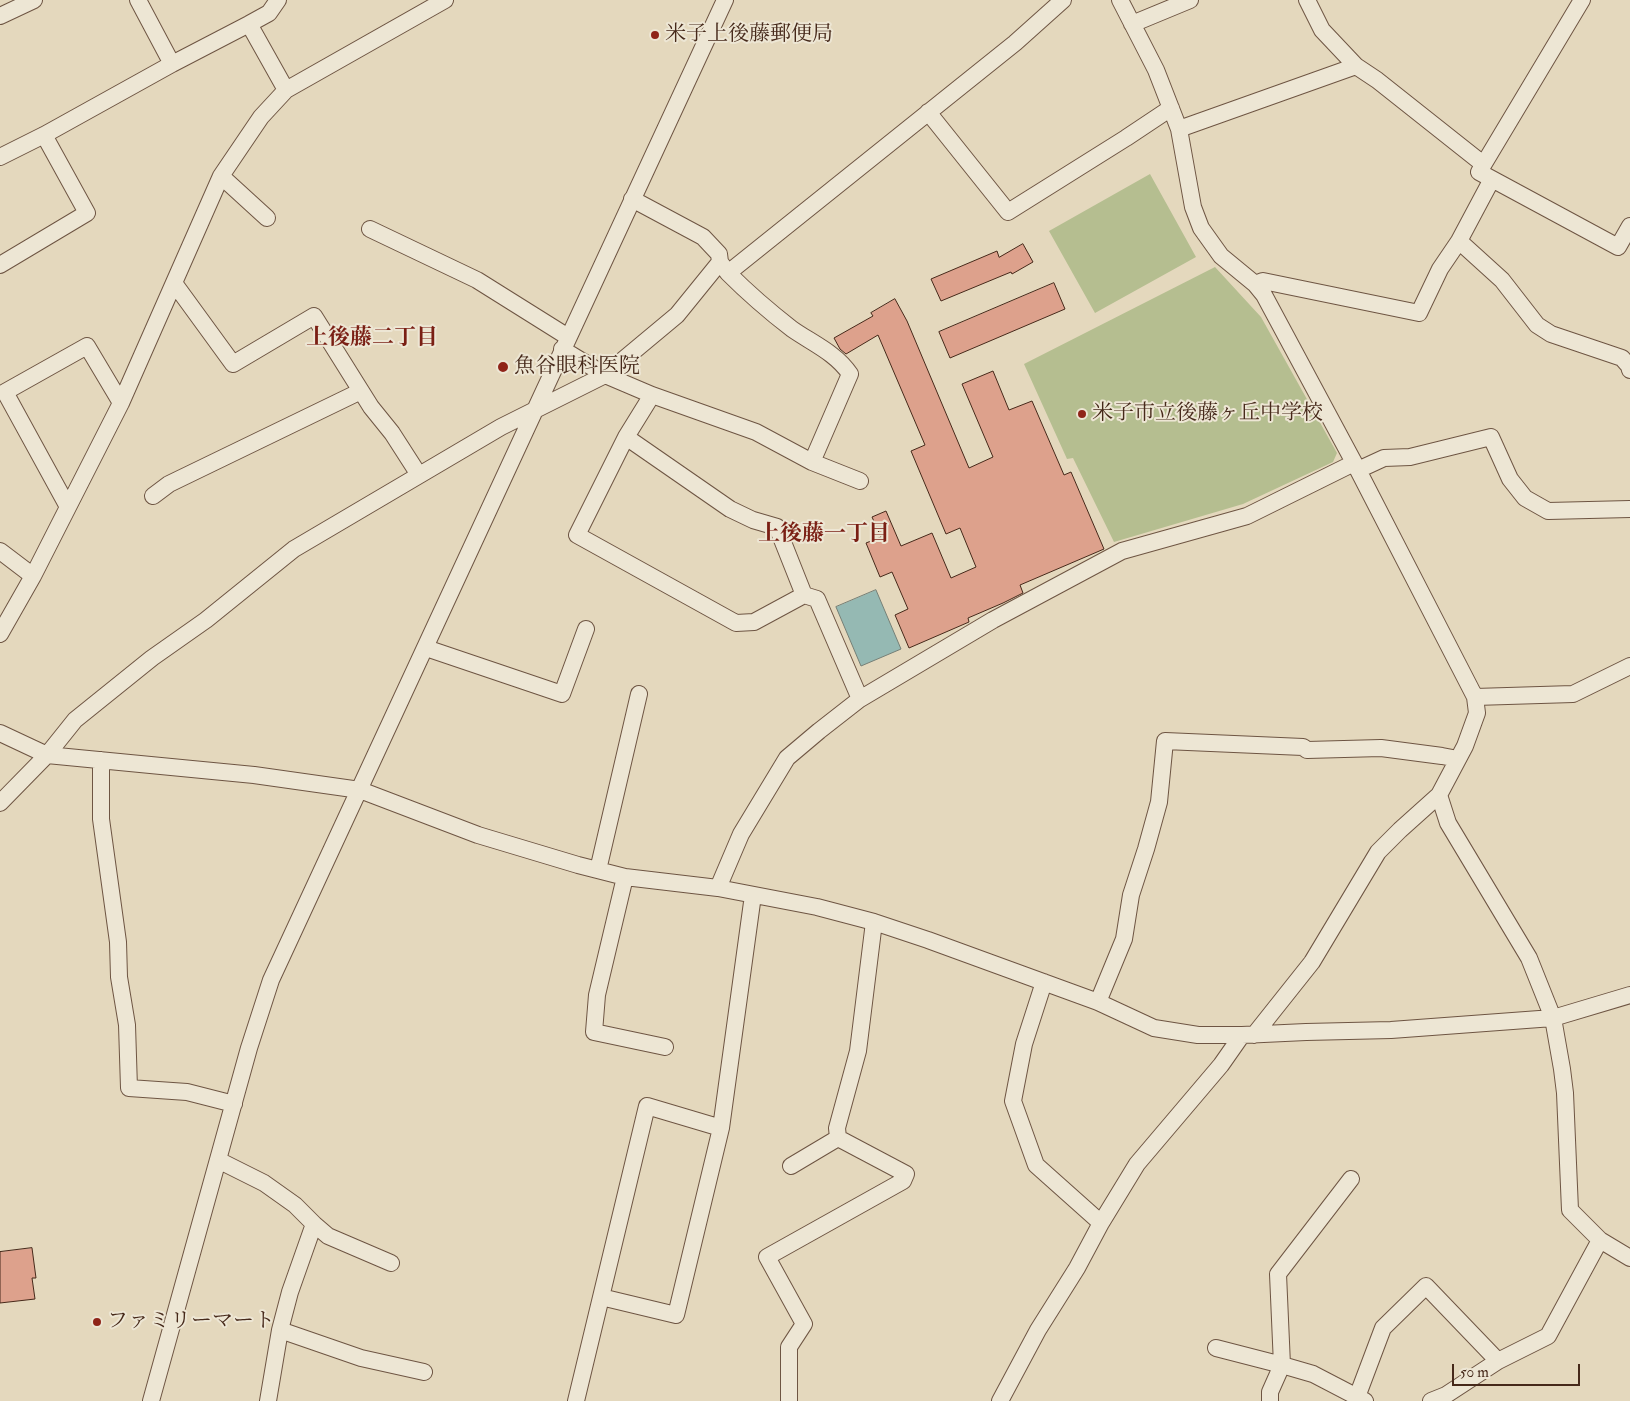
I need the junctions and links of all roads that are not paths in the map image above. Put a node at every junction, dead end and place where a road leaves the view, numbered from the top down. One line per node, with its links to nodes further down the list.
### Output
1 (34, 0): 11 (street)
2 (138, 0): 14 (street)
3 (278, 0): 12 (street)
4 (445, 0): 16 (street)
5 (725, 0): 25 (street)
6 (1063, 0): 18 (street)
7 (1120, 0): 13 (street)
8 (1190, 0): 13 (street)
9 (1307, 0): 15 (street)
10 (1582, 0): 22 (street)
11 (0, 16)
12 (249, 24): 14 (street); 16 (street)
13 (1132, 24): 17 (street)
14 (172, 64): 20 (street)
15 (1356, 66): 19 (street); 22 (street)
16 (286, 90): 23 (street)
17 (1171, 108): 18 (street); 19 (street)
18 (928, 112): 32 (street)
19 (1179, 129): 34 (street)
20 (44, 135): 21 (street); 31 (street)
21 (0, 157)
22 (1483, 164): 24 (street)
23 (221, 176): 26 (street); 33 (street)
24 (1492, 179): 29 (street); 30 (street)
25 (632, 198): 32 (street); 35 (street)
26 (267, 218)
27 (1630, 226): 30 (street)
28 (370, 229): 35 (street)
29 (1459, 241): 34 (street); 36 (street)
30 (1624, 250)
31 (0, 265)
32 (724, 267): 37 (street); 43 (street)
33 (174, 283): 38 (street); 40 (street)
34 (1255, 284): 44 (street)
35 (565, 343): 37 (street); 41 (street)
36 (1630, 370)
37 (605, 376): 39 (street); 41 (street)
38 (361, 391): 45 (street); 47 (street)
39 (652, 395): 42 (street); 43 (street)
40 (121, 403): 48 (street); 48 (street)
41 (536, 411): 45 (street); 55 (street)
42 (626, 437): 52 (street); 52 (street)
43 (812, 462): 46 (street)
44 (1356, 467): 49 (street); 58 (street); 59 (street)
45 (420, 475): 61 (street)
46 (860, 481)
47 (153, 496)
48 (68, 507): 51 (street)
49 (1630, 509)
50 (0, 551): 51 (street)
51 (33, 576): 54 (street)
52 (804, 595): 59 (street)
53 (586, 629): 55 (street)
54 (0, 634)
55 (426, 648): 64 (street)
56 (1630, 666): 58 (street)
57 (639, 694): 67 (street)
58 (1475, 697): 63 (street)
59 (860, 700): 69 (street)
60 (0, 733): 61 (street)
61 (47, 755): 62 (street); 66 (street)
62 (101, 760): 64 (street); 78 (street)
63 (1458, 760): 65 (street); 74 (street)
64 (360, 790): 67 (street); 78 (street)
65 (1439, 795): 75 (street); 76 (street)
66 (0, 803)
67 (598, 870): 68 (street)
68 (625, 877): 69 (street); 77 (street)
69 (718, 888): 70 (street)
70 (753, 895): 71 (street); 79 (street)
71 (874, 922): 72 (street); 80 (street)
72 (1044, 982): 74 (street); 84 (street)
73 (1630, 995): 75 (street)
74 (1098, 1002): 76 (street)
75 (1553, 1018): 76 (street); 86 (street)
76 (1248, 1035): 84 (street)
77 (665, 1047)
78 (234, 1104): 81 (street)
79 (721, 1128): 89 (street); 89 (street)
80 (838, 1138): 82 (street); 99 (street)
81 (218, 1160): 85 (street); 96 (street)
82 (791, 1166)
83 (1351, 1179): 93 (street)
84 (1101, 1223): 100 (street)
85 (314, 1224): 88 (street); 90 (street)
86 (1600, 1240): 87 (street); 92 (street)
87 (1630, 1258)
88 (391, 1263)
89 (601, 1297): 98 (street)
90 (280, 1330): 94 (street); 97 (street)
91 (1216, 1348): 93 (street)
92 (1498, 1361): 95 (street); 102 (street)
93 (1282, 1365): 95 (street); 101 (street)
94 (424, 1372)
95 (1361, 1399)
96 (151, 1401)
97 (268, 1401)
98 (576, 1401)
99 (789, 1401)
100 (1000, 1401)
101 (1270, 1401)
102 (1431, 1401)

